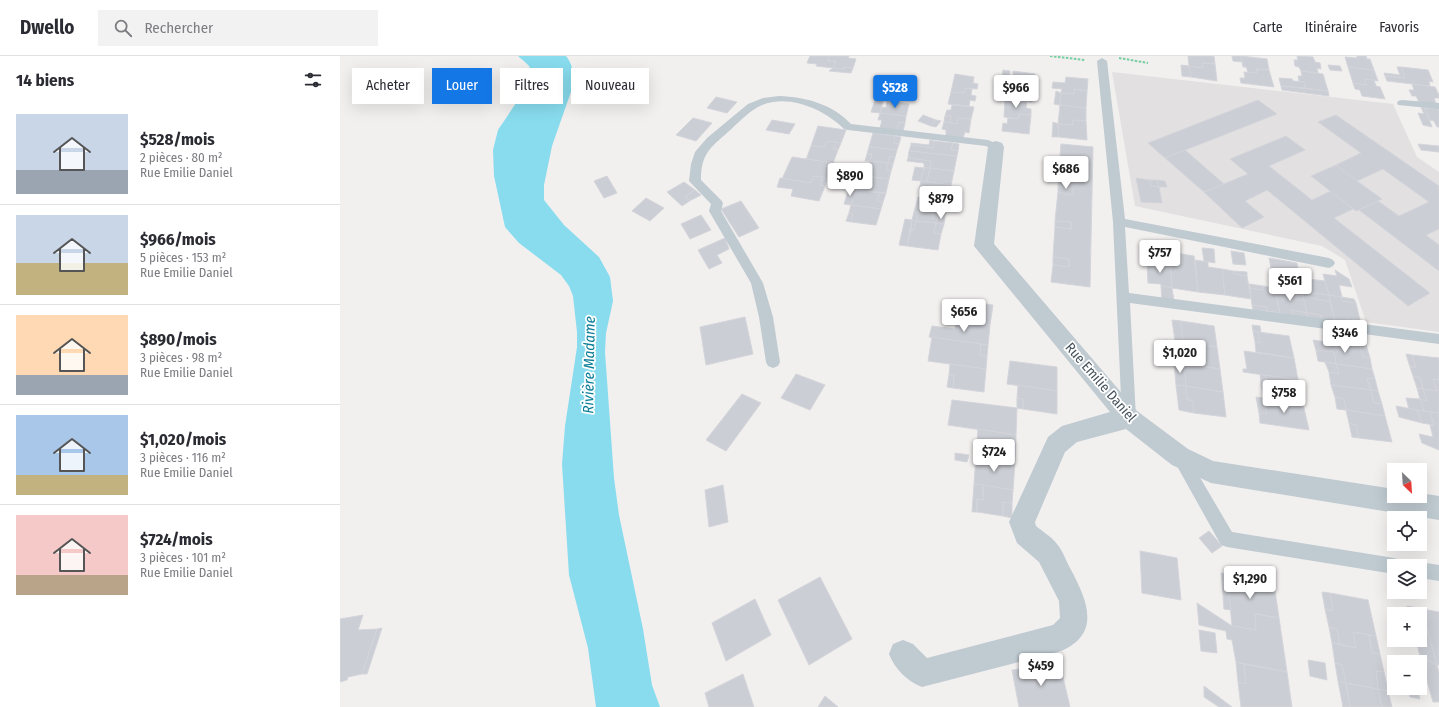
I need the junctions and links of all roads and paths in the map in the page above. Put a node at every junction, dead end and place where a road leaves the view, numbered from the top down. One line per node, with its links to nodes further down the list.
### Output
1 (1050, 56): 3 (path)
2 (1119, 57): 4 (path)
3 (1102, 61): 8 (lane)
4 (1148, 63)
5 (1402, 102): 6 (lane)
6 (1439, 106)
7 (996, 148): 12 (lane); 13 (street, Rue Emilie Daniel)
8 (1119, 222): 9 (lane); 10 (lane)
9 (1329, 263)
10 (1123, 298): 11 (lane); 13 (lane)
11 (1439, 339)
12 (773, 362)
13 (1129, 418): 14 (street, Rue Emilie Daniel); 19 (street)
14 (1180, 457): 15 (street, Rue Emilie Daniel); 16 (lane)
15 (1439, 508)
16 (1387, 565)
17 (1427, 571): 18 (lane)
18 (1439, 573)
19 (903, 654)

